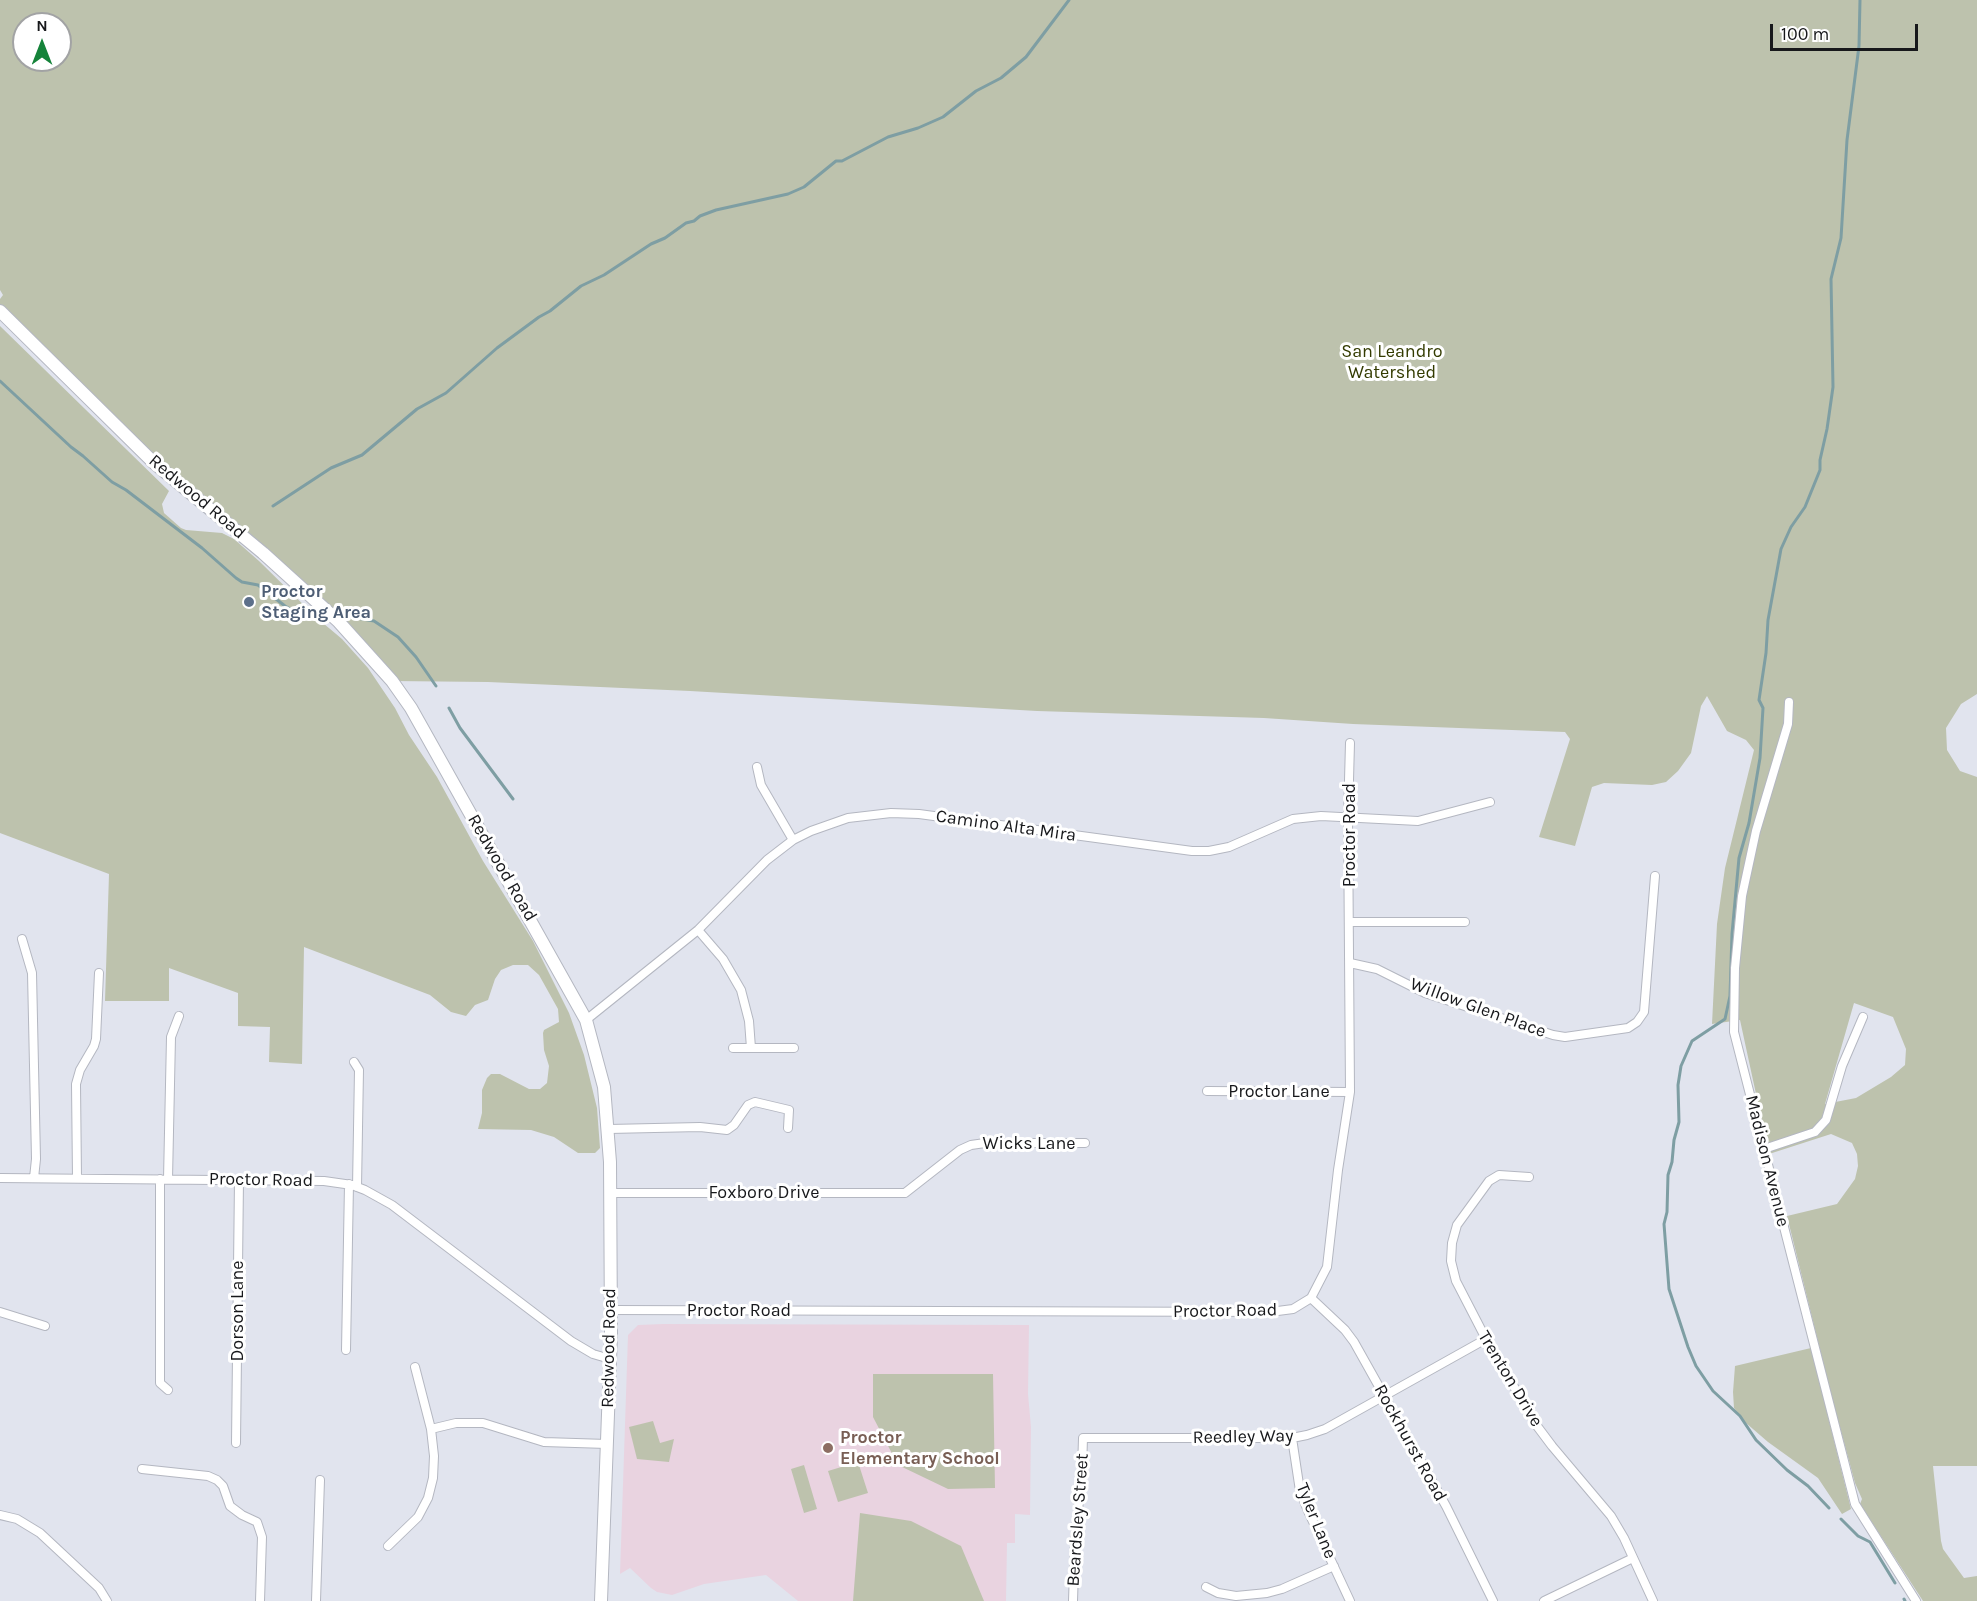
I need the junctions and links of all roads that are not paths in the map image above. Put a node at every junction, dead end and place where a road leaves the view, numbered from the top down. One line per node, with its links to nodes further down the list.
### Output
1 (0, 311): 17 (main road, Redwood Road)
2 (1789, 702): 27 (street, Madison Avenue)
3 (1350, 743): 6 (street, Proctor Road)
4 (757, 767): 7 (street)
5 (1490, 802): 6 (street, Camino Alta Mira)
6 (1348, 817): 7 (street, Camino Alta Mira); 9 (street, Proctor Road)
7 (793, 840): 11 (street, Camino Alta Mira)
8 (1655, 876): 13 (street, Willow Glen Place)
9 (1350, 922): 10 (street); 13 (street, Proctor Road)
10 (1465, 922)
11 (698, 930): 17 (street, Camino Alta Mira); 19 (street)
12 (22, 939): 30 (street)
13 (1350, 963): 23 (street, Proctor Road)
14 (99, 973): 31 (street)
15 (179, 1016): 32 (street)
16 (1863, 1017): 27 (street)
17 (586, 1020): 25 (main road, Redwood Road)
18 (733, 1048): 19 (street)
19 (751, 1048): 20 (street)
20 (794, 1048)
21 (354, 1062): 35 (street)
22 (1207, 1091): 23 (street, Proctor Lane)
23 (1350, 1092): 37 (street, Proctor Road)
24 (788, 1128): 25 (street)
25 (609, 1129): 36 (main road, Redwood Road)
26 (1085, 1143): 34 (street, Wicks Lane)
27 (1764, 1149): 69 (street, Madison Avenue)
28 (1529, 1177): 41 (street, Trenton Drive)
29 (0, 1178): 30 (street, Proctor Road)
30 (34, 1178): 31 (street, Proctor Road)
31 (77, 1178): 32 (street, Proctor Road)
32 (164, 1179): 33 (street, Proctor Road); 45 (street)
33 (239, 1180): 35 (street, Proctor Road); 50 (street, Dorson Lane)
34 (915, 1185): 36 (street, Foxboro Drive)
35 (353, 1186): 42 (street); 43 (street, Proctor Road)
36 (611, 1193): 38 (main road, Redwood Road)
37 (1311, 1298): 38 (street, Proctor Road); 46 (street, Rockhurst Road)
38 (611, 1310): 43 (main road, Redwood Road)
39 (0, 1312): 40 (street)
40 (45, 1326)
41 (1486, 1339): 46 (street, Reedley Way); 56 (street, Trenton Drive)
42 (346, 1350)
43 (610, 1359): 51 (main road, Redwood Road)
44 (415, 1367): 47 (street)
45 (168, 1390)
46 (1384, 1396): 49 (street, Reedley Way); 66 (street, Rockhurst Road)
47 (431, 1429): 51 (street); 55 (street)
48 (1083, 1438): 49 (street, Reedley Way); 64 (street, Beardsley Street)
49 (1292, 1438): 57 (street, Tyler Lane)
50 (236, 1443)
51 (607, 1444): 63 (main road, Redwood Road)
52 (142, 1469): 61 (street)
53 (320, 1480): 62 (street)
54 (0, 1515): 60 (street)
55 (388, 1546)
56 (1633, 1558): 67 (street); 68 (street, Trenton Drive)
57 (1334, 1566): 59 (street); 65 (street, Tyler Lane)
58 (1206, 1587): 59 (street)
59 (1268, 1597)
60 (107, 1601)
61 (260, 1601)
62 (316, 1601)
63 (602, 1601)
64 (1073, 1601)
65 (1350, 1601)
66 (1493, 1601)
67 (1544, 1601)
68 (1653, 1601)
69 (1916, 1601)

